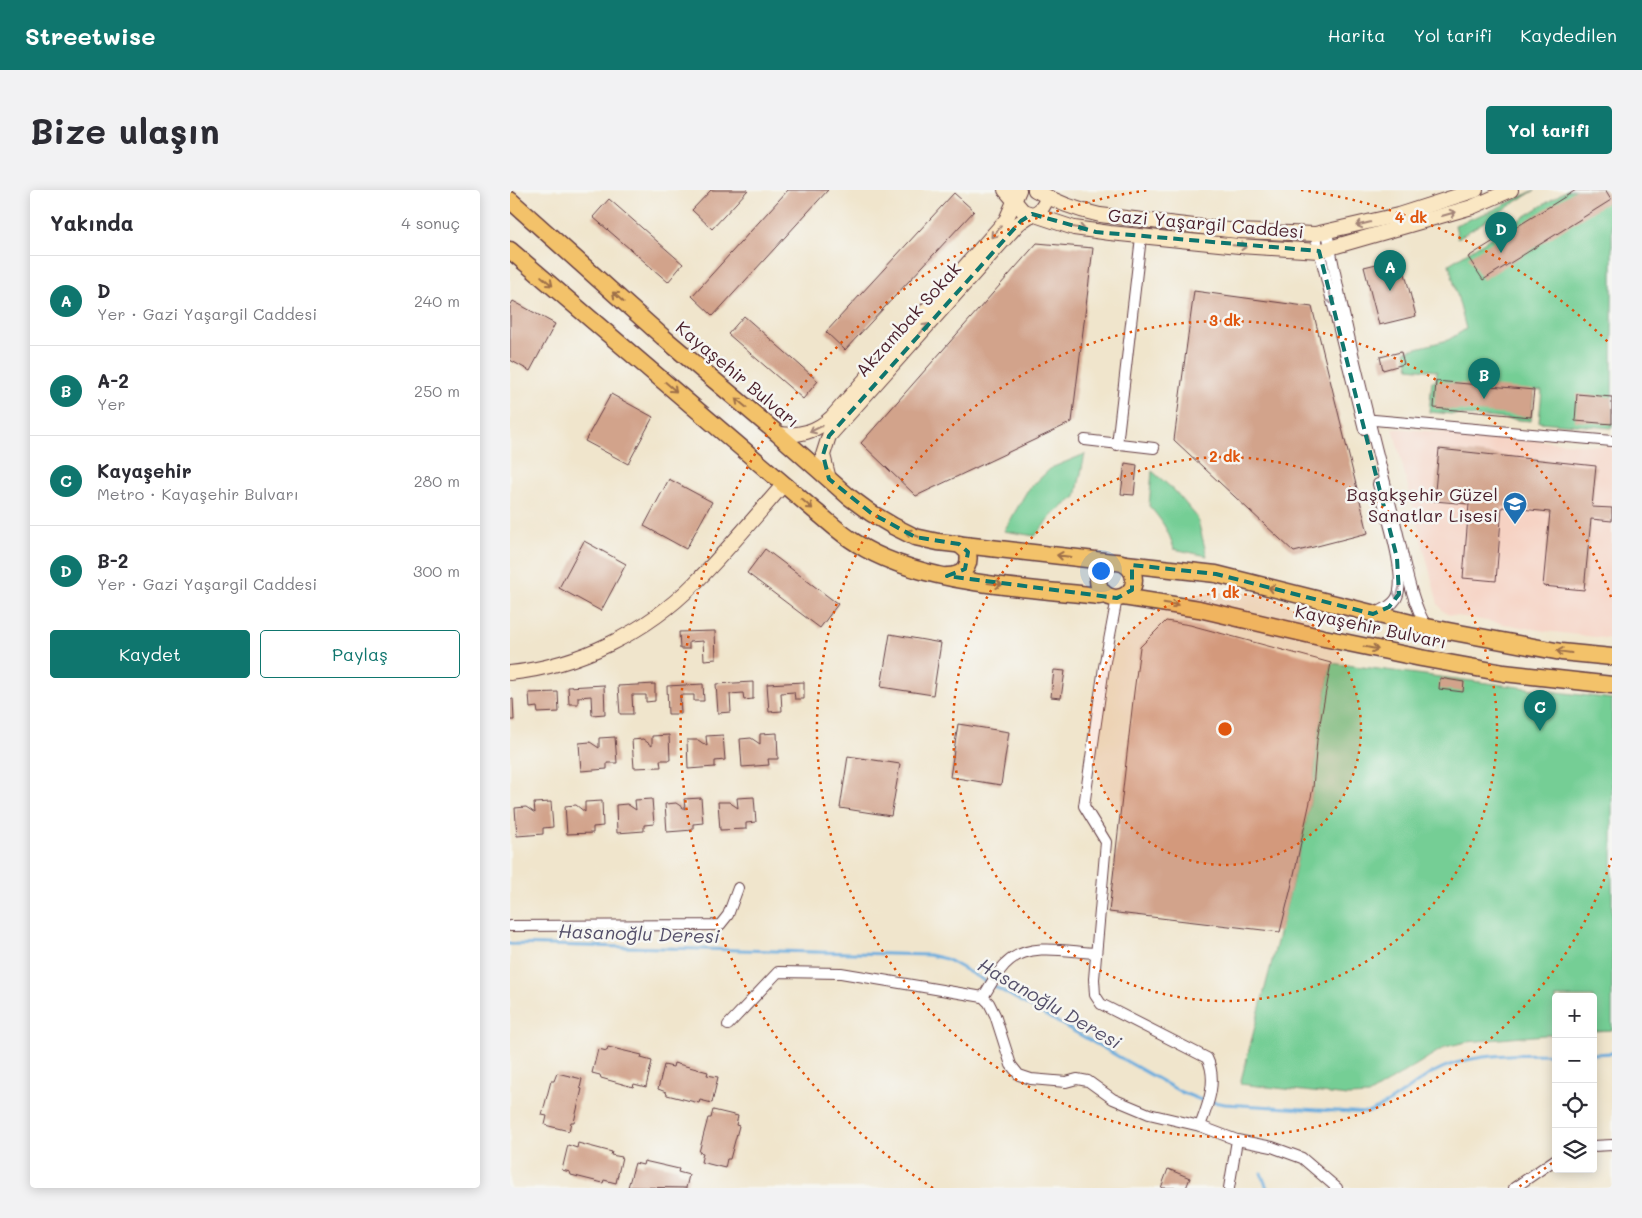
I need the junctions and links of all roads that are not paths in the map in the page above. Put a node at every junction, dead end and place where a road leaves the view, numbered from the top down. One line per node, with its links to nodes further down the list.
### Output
1 (1005, 190): 5 (street, Gazi Yaşargil Caddesi)
2 (1035, 190): 7 (street, Gazi Yaşargil Caddesi)
3 (1476, 190): 11 (street, Gazi Yaşargil Caddesi, one-way to 11)
4 (1511, 190): 14 (street, Gazi Yaşargil Caddesi, one-way to 4)
5 (1017, 196): 8 (street, Gazi Yaşargil Caddesi); 16 (street, Akzambak Sokak, one-way to 16)
6 (512, 197): 16 (main road, Kayaşehir Bulvarı, one-way to 6)
7 (1047, 197): 8 (street, Akzambak Sokak); 9 (street, Gazi Yaşargil Caddesi)
8 (1032, 214): 10 (street, Gazi Yaşargil Caddesi, one-way to 10); 21 (street, Akzambak Sokak, one-way to 8)
9 (1112, 217): 10 (street); 11 (street, Gazi Yaşargil Caddesi)
10 (1110, 233): 12 (street, Gazi Yaşargil Caddesi)
11 (1321, 233): 14 (street, Gazi Yaşargil Caddesi)
12 (1141, 237): 14 (street, Gazi Yaşargil Caddesi, one-way to 14); 19 (street)
13 (510, 250): 22 (main road, Kayaşehir Bulvarı, one-way to 22)
14 (1324, 250): 15 (street)
15 (1365, 420): 18 (street); 27 (street, one-way to 27); 28 (street)
16 (778, 434): 21 (main road, Kayaşehir Bulvarı)
17 (1084, 440): 19 (street)
18 (1612, 441)
19 (1117, 445): 20 (street)
20 (1154, 448)
21 (829, 479): 23 (main road, Kayaşehir Bulvarı, one-way to 21)
22 (784, 484): 25 (main road, Kayaşehir Bulvarı, one-way to 25); 30 (street)
23 (959, 544): 24 (main road, Kayaşehir Bulvarı, one-way to 23); 25 (main road)
24 (1119, 563): 26 (main road); 26 (main road); 27 (main road, Kayaşehir Bulvarı, one-way to 24)
25 (947, 576): 26 (main road, Kayaşehir Bulvarı, one-way to 26)
26 (1115, 597): 31 (main road, Kayaşehir Bulvarı, one-way to 31); 34 (street)
27 (1373, 614): 28 (main road, Kayaşehir Bulvarı)
28 (1427, 627): 29 (main road, Kayaşehir Bulvarı, one-way to 28)
29 (1612, 657)
30 (510, 673)
31 (1612, 685)
32 (738, 888): 33 (street)
33 (510, 926)
34 (1096, 953): 35 (street); 37 (street)
35 (985, 993): 36 (street); 37 (street)
36 (728, 1025)
37 (1200, 1126): 38 (street)
38 (1237, 1140): 42 (street); 43 (street)
39 (1612, 1145): 40 (street)
40 (1597, 1146)
41 (1552, 1162): 44 (street)
42 (1229, 1188)
43 (1337, 1188)
44 (1514, 1188)

